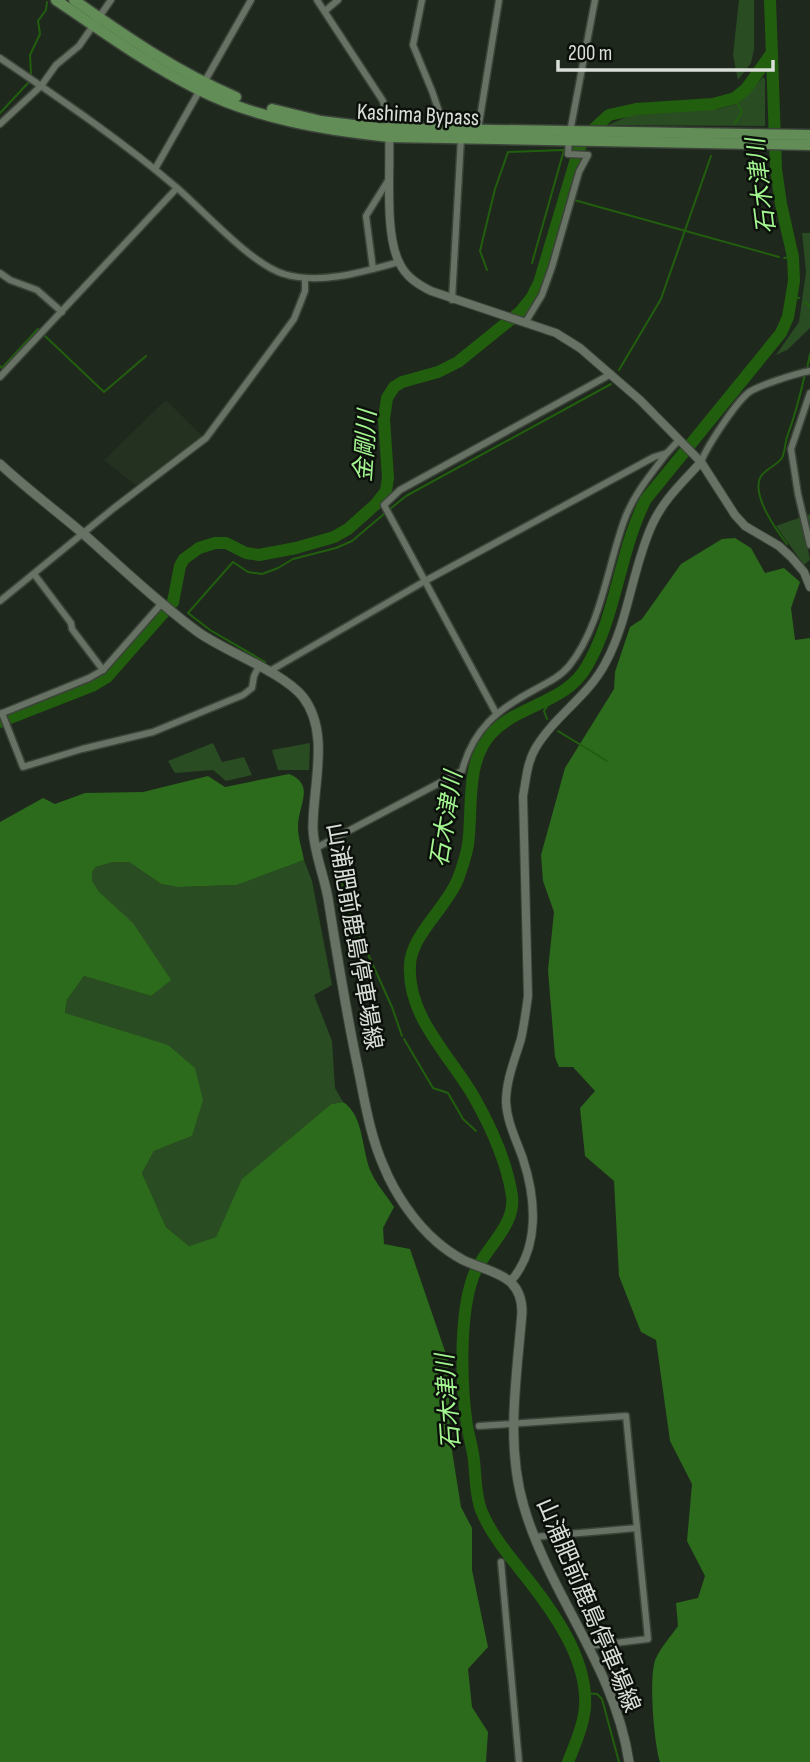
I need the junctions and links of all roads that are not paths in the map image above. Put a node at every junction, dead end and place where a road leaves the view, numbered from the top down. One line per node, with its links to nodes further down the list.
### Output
1 (56, 0): 11 (highway, Kashima Bypass)
2 (74, 0): 11 (highway, Kashima Bypass)
3 (111, 0): 11 (street)
4 (251, 0): 14 (street)
5 (317, 0): 10 (street)
6 (338, 0): 10 (street)
7 (422, 0): 16 (street)
8 (499, 0): 17 (street)
9 (595, 0): 20 (street)
10 (325, 11): 18 (street)
11 (97, 22): 13 (street); 14 (highway, Kashima Bypass)
12 (0, 58): 13 (street)
13 (41, 86): 15 (street); 25 (street)
14 (201, 87): 18 (highway, Kashima Bypass); 25 (street)
15 (0, 124)
16 (445, 129): 17 (highway, Kashima Bypass); 18 (highway, Kashima Bypass)
17 (478, 130): 20 (highway, Kashima Bypass)
18 (389, 133): 21 (highway, Kashima Bypass); 26 (street)
19 (810, 135): 23 (highway, Kashima Bypass)
20 (574, 136): 21 (highway, Kashima Bypass); 22 (highway, Kashima Bypass); 22 (highway, Kashima Bypass); 34 (street)
21 (461, 138): 32 (street)
22 (759, 139): 23 (highway, Kashima Bypass)
23 (787, 139): 24 (highway, Kashima Bypass)
24 (810, 145)
25 (155, 170): 27 (street)
26 (390, 177): 28 (street); 29 (street)
27 (177, 188): 31 (street); 33 (street)
28 (399, 262): 29 (street); 32 (street)
29 (373, 269): 31 (street)
30 (0, 273): 33 (street)
31 (305, 278): 43 (street)
32 (452, 300): 34 (street)
33 (62, 312): 37 (street)
34 (522, 322): 36 (street)
35 (807, 371): 41 (street)
36 (611, 374): 39 (street); 47 (street)
37 (0, 377)
38 (810, 393): 44 (street)
39 (679, 440): 40 (street); 41 (street)
40 (667, 453): 47 (street); 54 (street)
41 (701, 462): 45 (street); 56 (street)
42 (2, 469): 43 (main road)
43 (84, 534): 46 (street); 50 (main road)
44 (810, 545)
45 (807, 569): 48 (street)
46 (34, 574): 49 (street); 51 (street)
47 (425, 582): 52 (street); 54 (street)
48 (810, 587)
49 (0, 601)
50 (162, 603): 51 (street); 52 (main road, 山浦肥前鹿島停車場線)
51 (103, 670): 53 (street)
52 (263, 670): 53 (street); 55 (main road, 山浦肥前鹿島停車場線)
53 (1, 713)
54 (496, 713): 55 (street)
55 (316, 848): 56 (main road, 山浦肥前鹿島停車場線)
56 (511, 1281): 57 (main road, 山浦肥前鹿島停車場線)
57 (514, 1423): 58 (street); 59 (street); 60 (main road, 山浦肥前鹿島停車場線)
58 (479, 1426)
59 (637, 1528): 60 (street); 62 (street)
60 (534, 1537): 62 (main road, 山浦肥前鹿島停車場線)
61 (501, 1562): 63 (street)
62 (590, 1646): 64 (main road, 山浦肥前鹿島停車場線)
63 (519, 1762)
64 (629, 1762)

